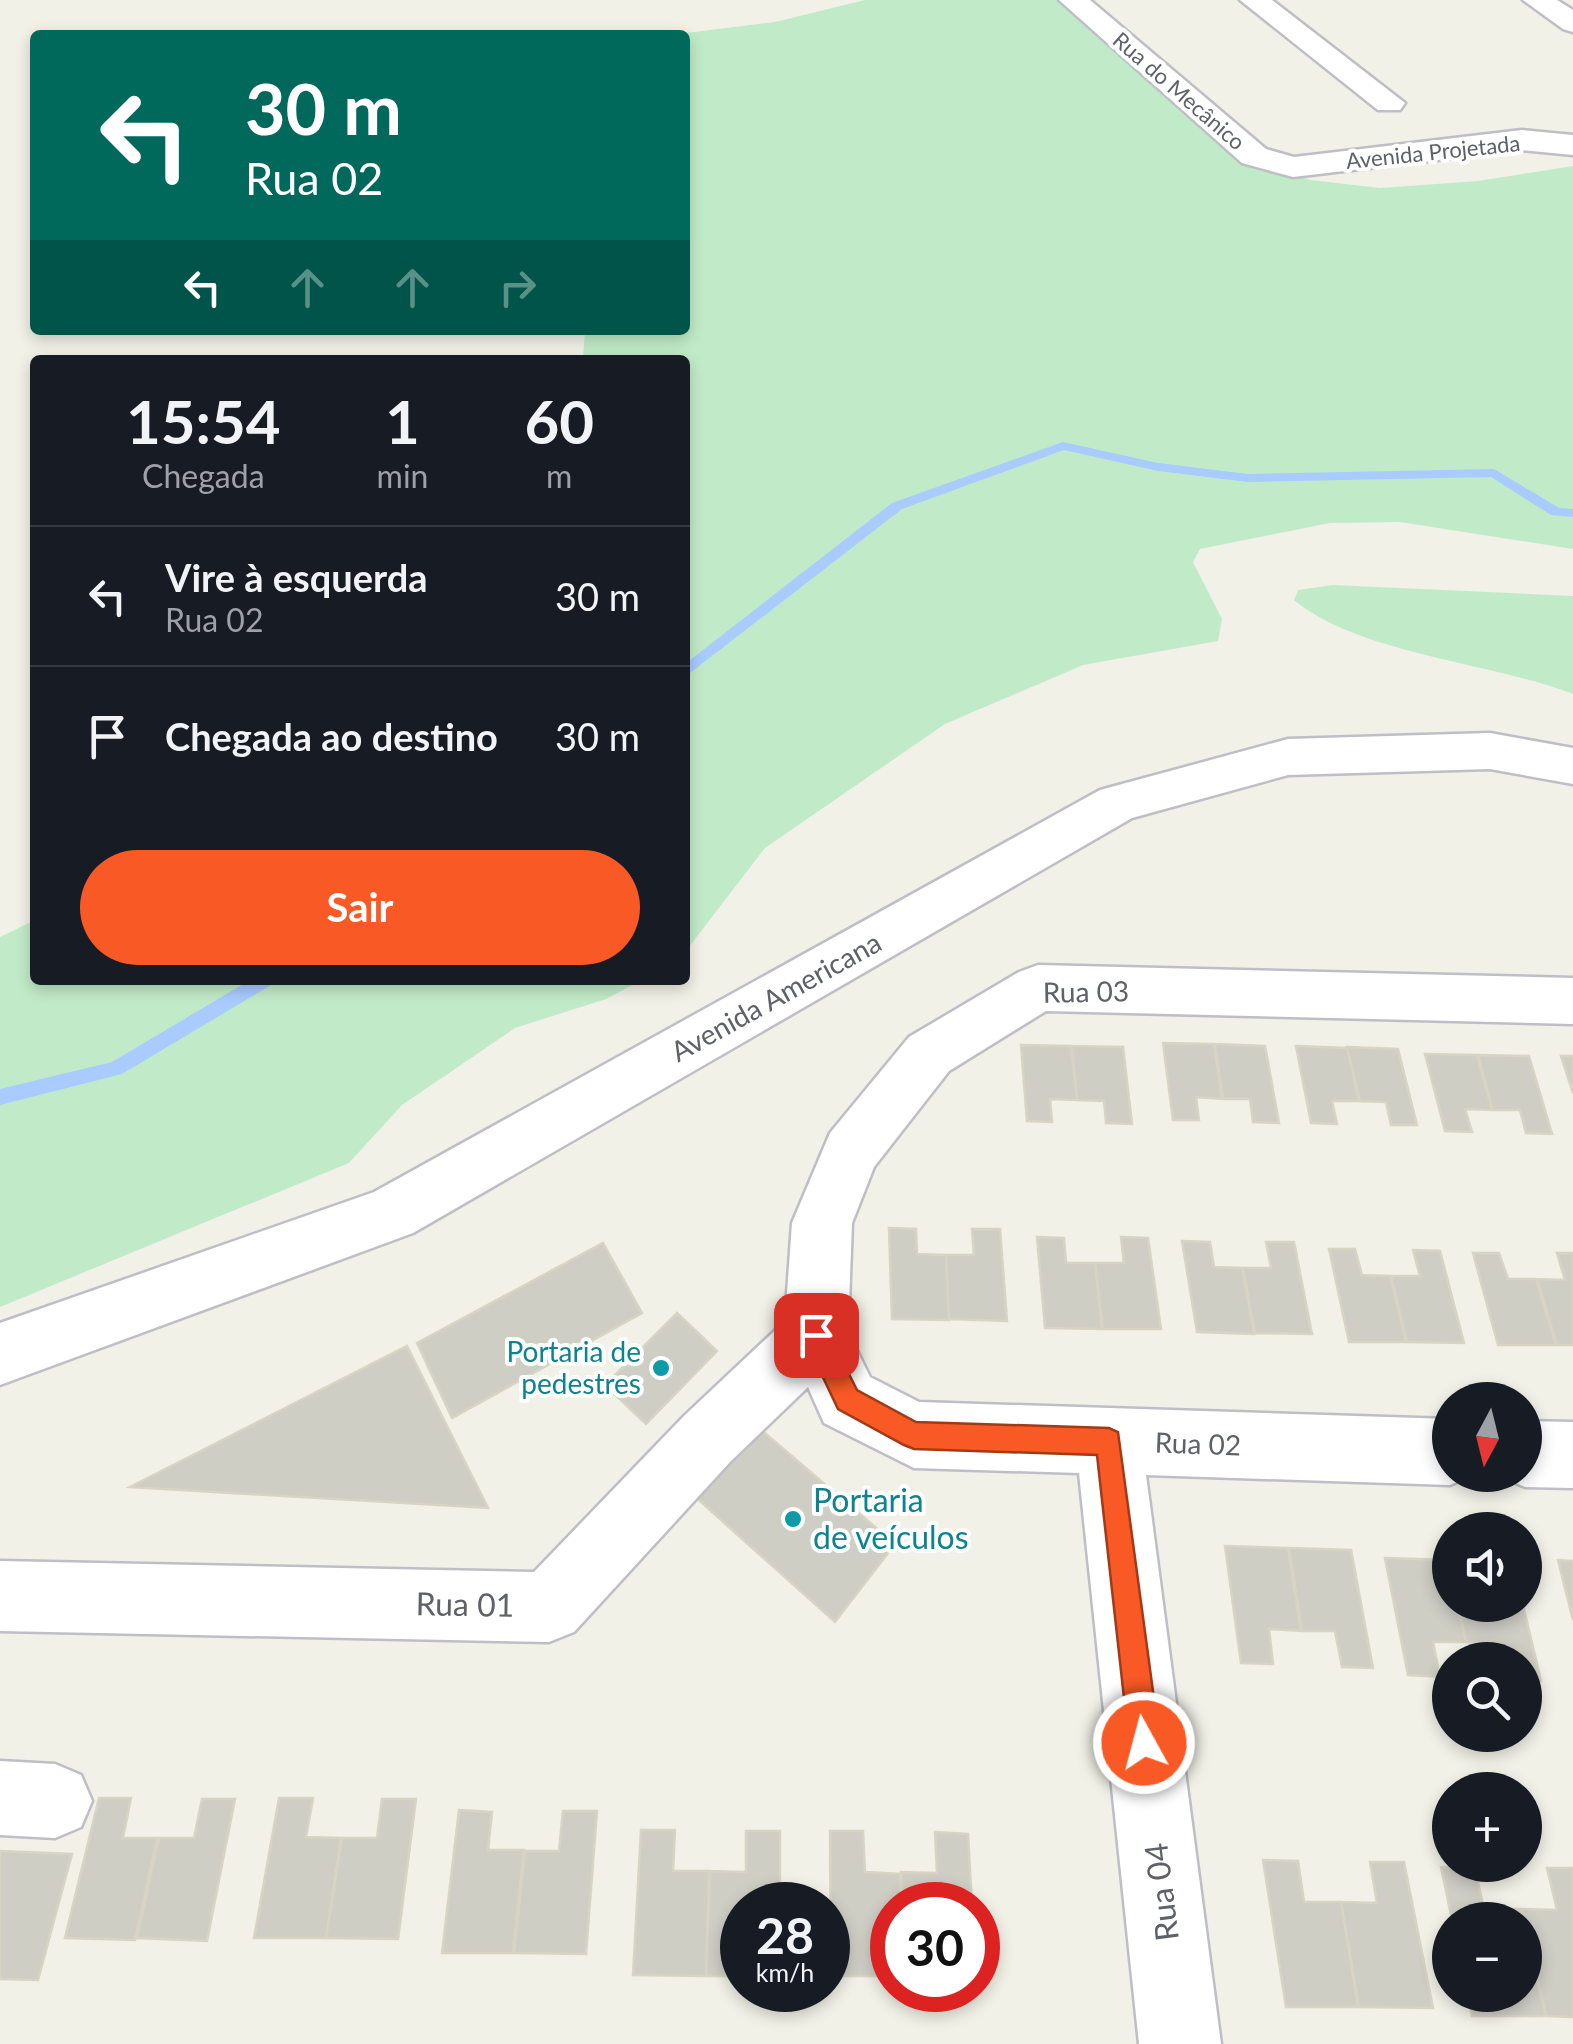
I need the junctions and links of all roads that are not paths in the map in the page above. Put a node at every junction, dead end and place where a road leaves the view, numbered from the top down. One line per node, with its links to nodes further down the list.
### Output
1 (1073, 0): 7 (street, Rua do Mecânico)
2 (1254, 0): 5 (street)
3 (1537, 0): 4 (street)
4 (1573, 23)
5 (1388, 103)
6 (1573, 145): 7 (street, Avenida Projetada)
7 (1293, 167)
8 (1573, 766): 11 (street, Avenida Americana)
9 (1573, 1001): 10 (street, Rua 03)
10 (816, 1335): 12 (street, Rua 02); 16 (street, Rua 01)
11 (0, 1354)
12 (1109, 1442): 13 (street, Rua 02); 17 (street, Rua 04)
13 (1432, 1451)
14 (1542, 1454): 15 (street)
15 (1573, 1455)
16 (0, 1596)
17 (1180, 2044)

